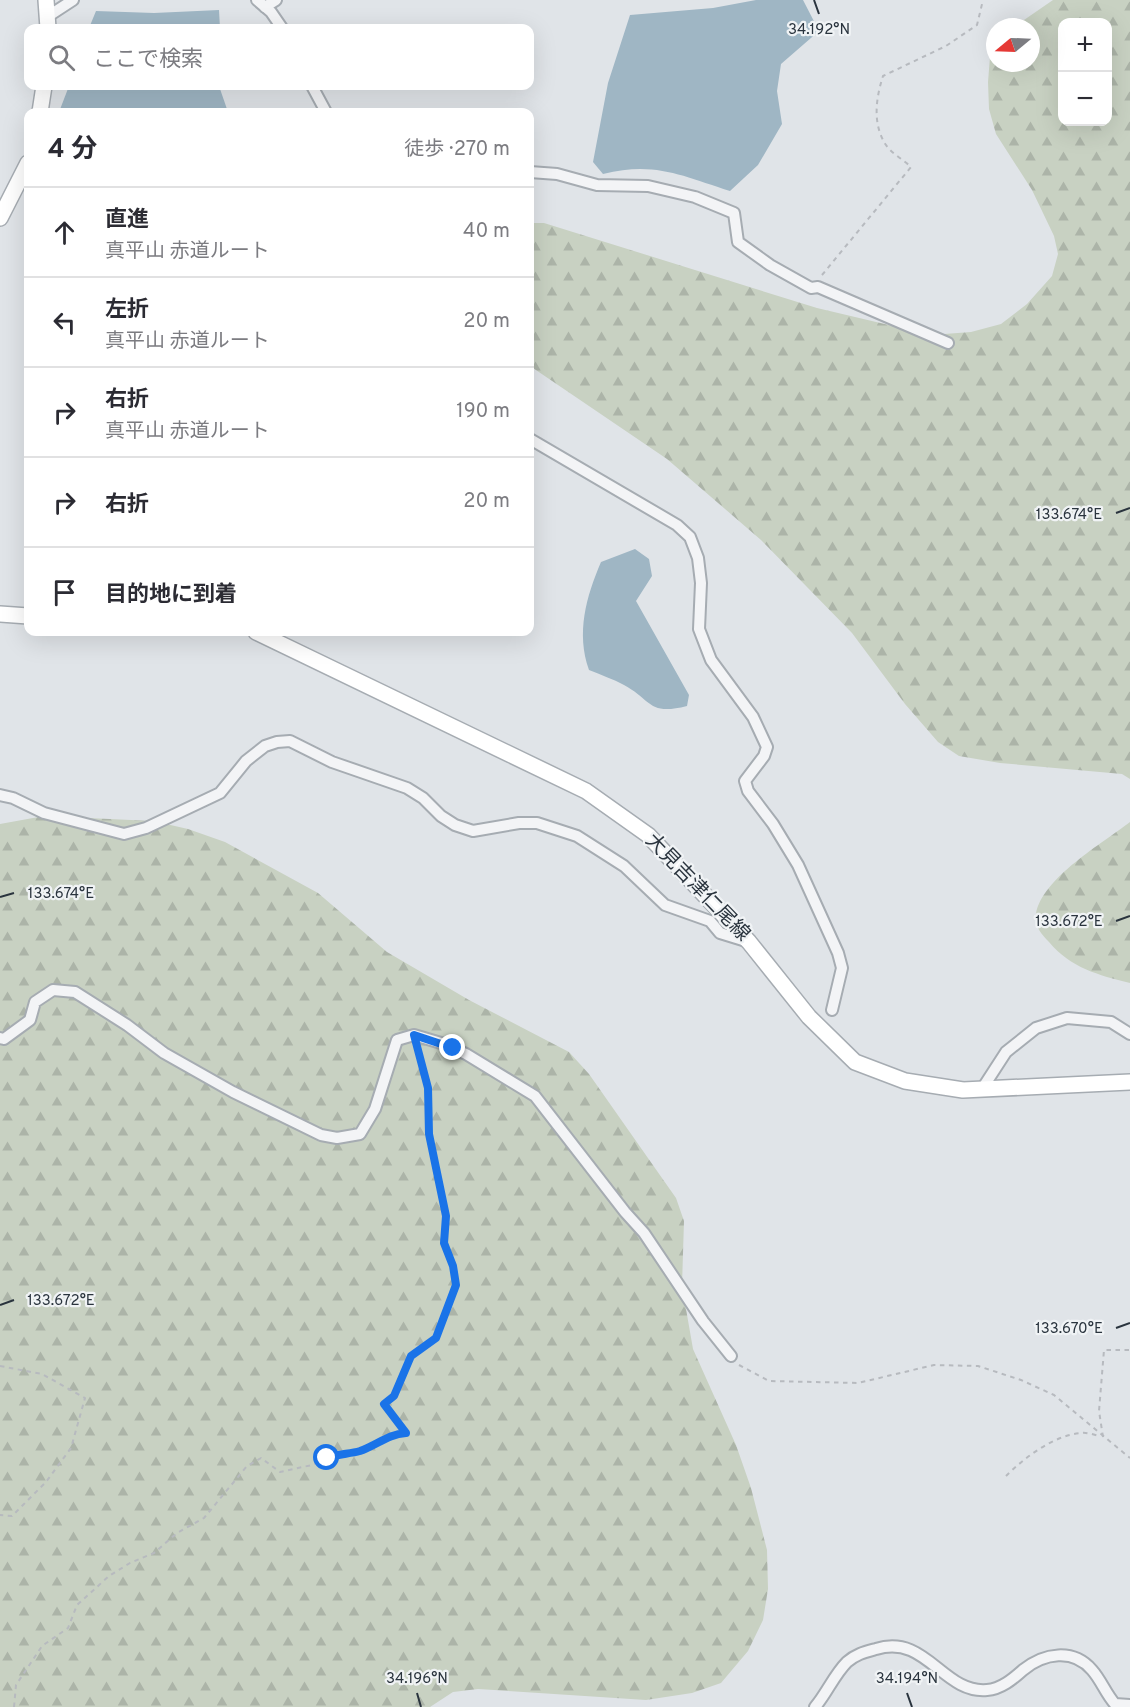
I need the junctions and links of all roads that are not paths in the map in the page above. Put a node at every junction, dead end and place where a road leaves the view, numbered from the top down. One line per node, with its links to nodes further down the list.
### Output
1 (46, 0): 5 (main road)
2 (73, 0): 5 (street)
3 (276, 0): 4 (street)
4 (261, 3): 6 (street)
5 (47, 21)
6 (279, 24)
7 (43, 90): 9 (main road)
8 (314, 90): 10 (street)
9 (41, 108)
10 (324, 108)
11 (24, 171): 13 (main road)
12 (534, 172): 14 (street)
13 (0, 218)
14 (948, 344)
15 (534, 442): 21 (street)
16 (0, 614): 17 (main road)
17 (24, 616)
18 (264, 636): 20 (main road, 大見吉津仁尾線)
19 (0, 795): 20 (street)
20 (749, 942): 25 (main road, 大見吉津仁尾線)
21 (832, 1010)
22 (1130, 1034): 25 (street)
23 (0, 1038): 26 (street)
24 (1130, 1082): 25 (main road, 大見吉津仁尾線)
25 (982, 1089)
26 (731, 1356)
27 (1130, 1705): 28 (street)
28 (815, 1707)

